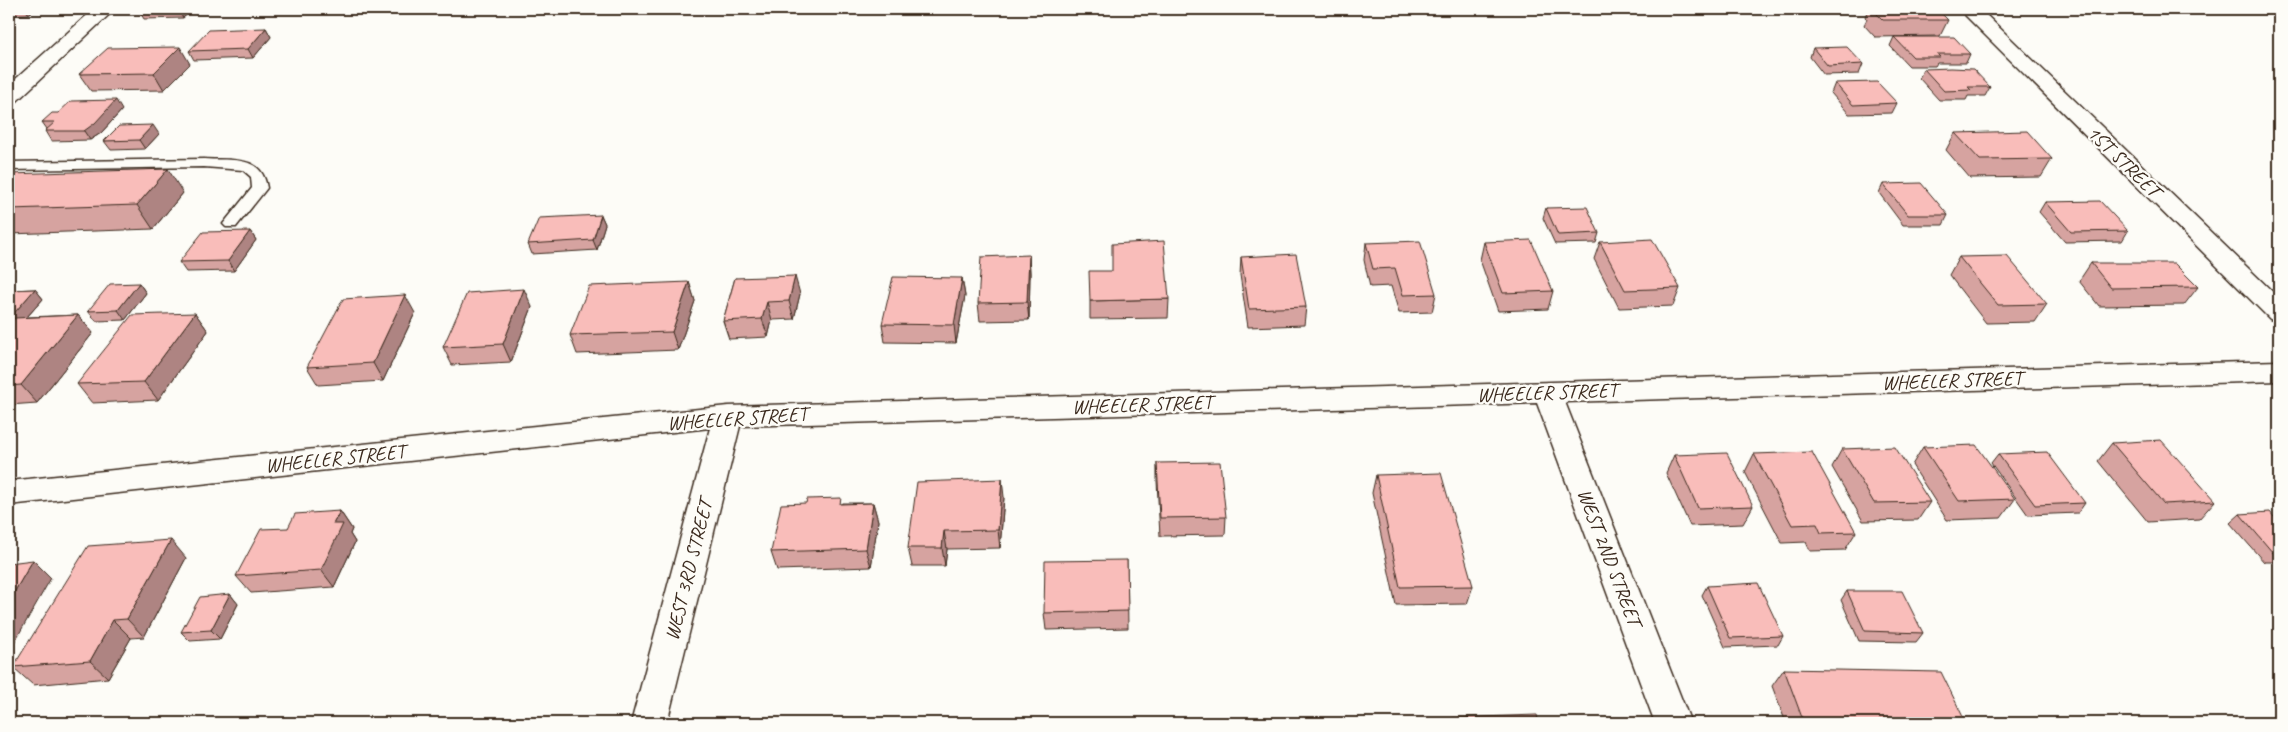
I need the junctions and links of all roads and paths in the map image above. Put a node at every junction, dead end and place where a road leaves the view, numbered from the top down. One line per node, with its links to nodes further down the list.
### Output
1 (105, 9): 3 (street)
2 (1968, 9): 6 (street, 1ST STREET)
3 (9, 96)
4 (9, 166): 5 (lane)
5 (231, 224)
6 (2279, 314)
7 (2279, 371): 8 (street, WHEELER STREET)
8 (1548, 392): 9 (street, WHEELER STREET); 12 (street, WEST 2ND STREET)
9 (728, 416): 10 (street, WHEELER STREET); 11 (street, WEST 3RD STREET)
10 (9, 493)
11 (649, 723)
12 (1673, 723)

